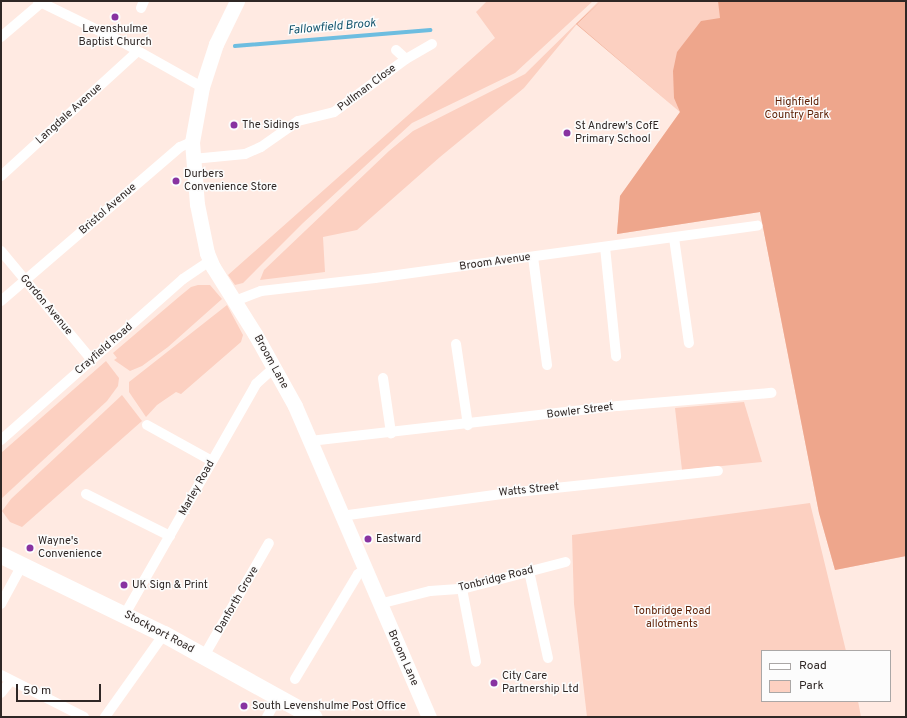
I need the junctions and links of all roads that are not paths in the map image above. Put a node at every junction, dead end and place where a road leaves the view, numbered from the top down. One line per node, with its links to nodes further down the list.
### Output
1 (237, 1): 8 (main road, Broom Lane)
2 (40, 2): 3 (street); 6 (street)
3 (1, 37)
4 (432, 44): 7 (street, Pullman Close)
5 (396, 50): 7 (street, Pullman Close)
6 (137, 52): 8 (street); 11 (street, Langdale Avenue)
7 (406, 59): 10 (street, Pullman Close)
8 (202, 86): 9 (main road, Broom Lane)
9 (192, 142): 10 (main road, Broom Lane); 18 (street, Bristol Avenue)
10 (193, 159): 17 (main road, Broom Lane)
11 (1, 176)
12 (757, 226): 13 (street, Broom Avenue)
13 (674, 238): 14 (street, Broom Avenue); 21 (street)
14 (605, 247): 16 (street, Broom Avenue); 23 (street)
15 (1, 251): 18 (street, Gordon Avenue)
16 (533, 257): 20 (street, Broom Avenue); 25 (street)
17 (210, 261): 20 (main road, Broom Lane); 24 (street, Crayfield Road)
18 (26, 280): 19 (street, Bristol Avenue); 24 (street, Gordon Avenue)
19 (1, 302)
20 (237, 304): 26 (main road, Broom Lane)
21 (689, 343)
22 (456, 344): 30 (street)
23 (616, 356)
24 (91, 359): 32 (street, Crayfield Road)
25 (546, 365)
26 (274, 367): 33 (main road, Broom Lane); 34 (street, Marley Road)
27 (383, 378): 31 (street)
28 (771, 393): 30 (street, Bowler Street)
29 (147, 425): 34 (street)
30 (468, 425): 31 (street, Bowler Street)
31 (391, 433): 33 (street, Bowler Street)
32 (1, 440)
33 (310, 441): 37 (main road, Broom Lane)
34 (212, 461): 38 (street, Marley Road)
35 (718, 471): 37 (street, Watts Street)
36 (86, 494): 38 (street)
37 (341, 516): 43 (main road, Broom Lane)
38 (170, 536): 48 (street, Marley Road)
39 (269, 543): 50 (street, Danforth Grove)
40 (1, 555): 42 (highway, Stockport Road)
41 (566, 562): 44 (street, Tonbridge Road)
42 (22, 565): 46 (street); 48 (highway, Stockport Road)
43 (365, 570): 47 (main road, Broom Lane); 54 (street)
44 (529, 571): 45 (street, Tonbridge Road); 51 (street)
45 (462, 589): 47 (street, Tonbridge Road); 52 (street)
46 (1, 604)
47 (379, 604): 62 (main road, Broom Lane)
48 (125, 614): 49 (highway, Stockport Road)
49 (164, 634): 50 (highway, Stockport Road); 59 (street)
50 (204, 656): 57 (highway, Stockport Road)
51 (548, 658)
52 (476, 662)
53 (1, 675): 55 (street)
54 (294, 679)
55 (11, 680): 56 (street); 58 (street)
56 (1, 693)
57 (278, 696): 60 (street); 61 (highway, Stockport Road)
58 (84, 717)
59 (104, 717)
60 (267, 717)
61 (314, 717)
62 (429, 717)

